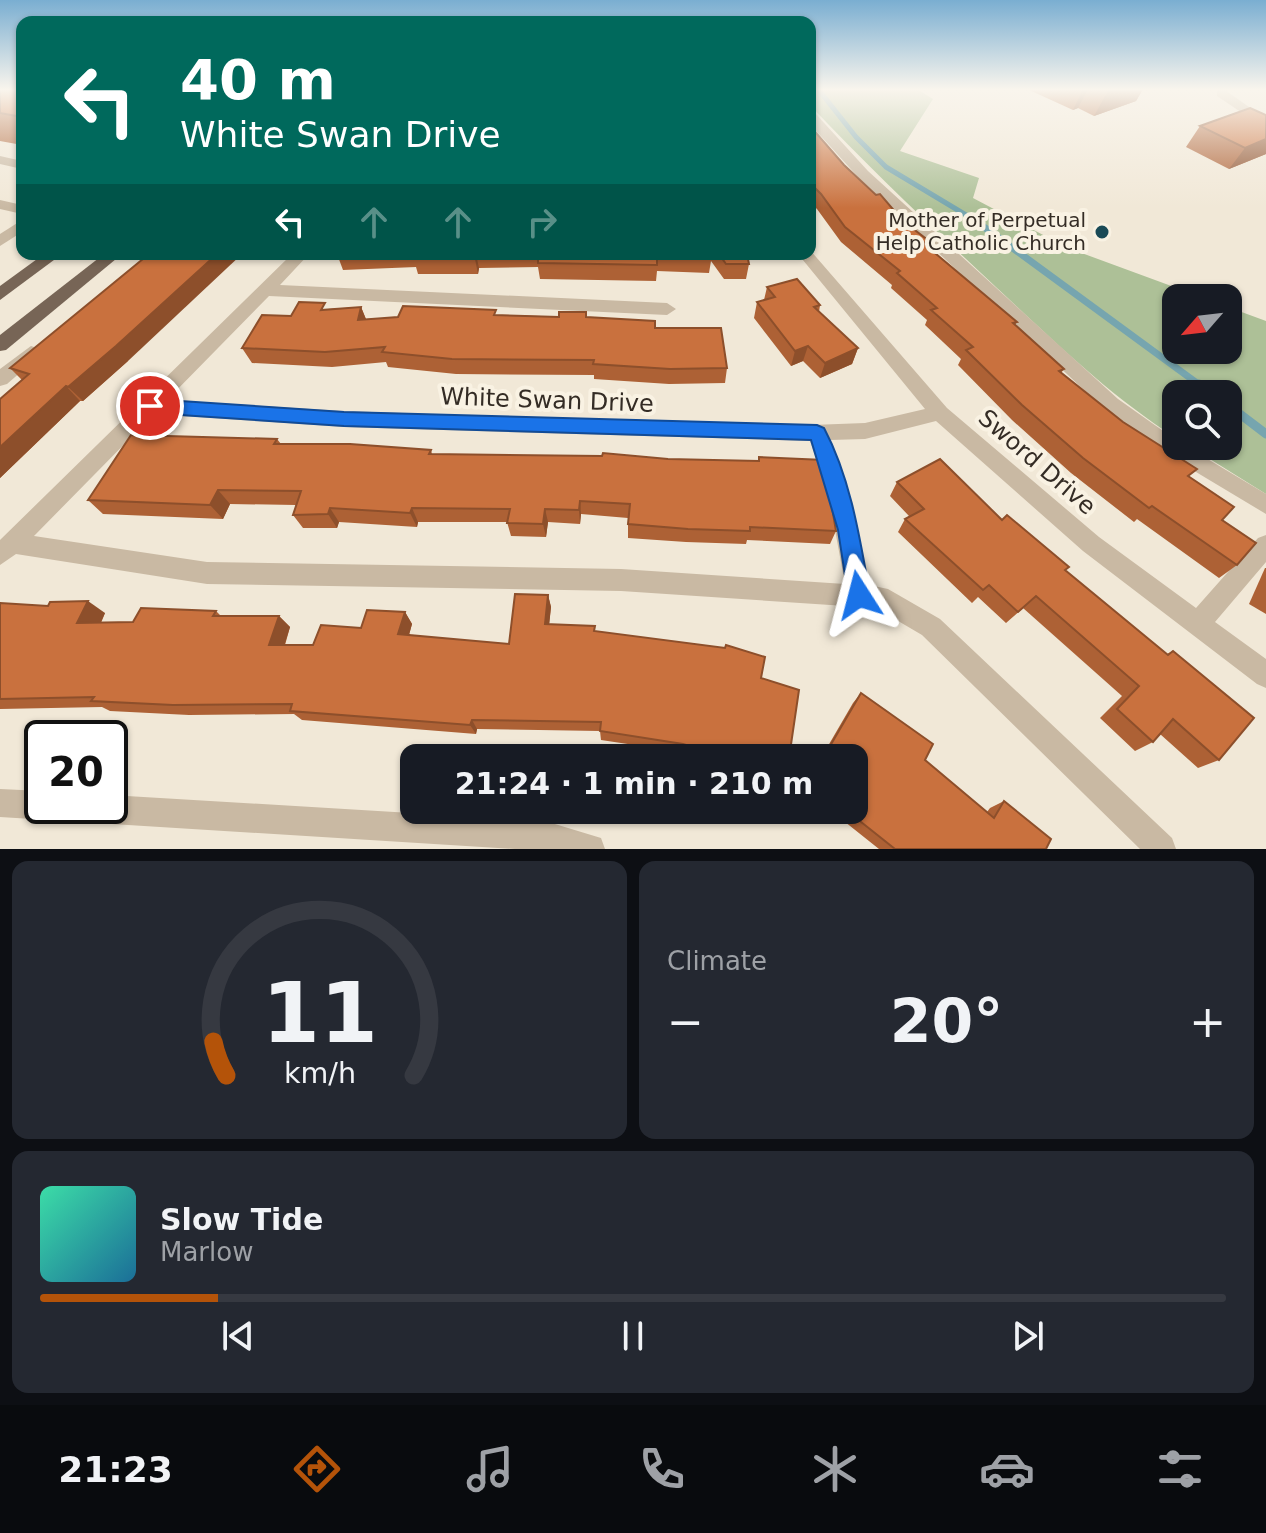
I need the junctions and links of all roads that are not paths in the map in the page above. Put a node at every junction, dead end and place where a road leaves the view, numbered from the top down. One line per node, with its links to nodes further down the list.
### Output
1 (822, 129): 15 (street)
2 (46, 260): 7 (main road)
3 (106, 260): 10 (main road)
4 (295, 260): 6 (street)
5 (811, 260): 13 (street, Sword Drive)
6 (264, 290): 8 (street); 12 (street)
7 (0, 294)
8 (667, 309)
9 (45, 342): 11 (street)
10 (0, 345)
11 (0, 379)
12 (150, 406): 14 (street, White Swan Drive); 17 (street)
13 (940, 413): 14 (street, White Swan Drive); 19 (street, Sword Drive)
14 (817, 433): 18 (street)
15 (1266, 505)
16 (1266, 545): 19 (street)
17 (6, 549): 18 (street)
18 (859, 595): 24 (street)
19 (1198, 624): 20 (street, Sword Drive)
20 (1266, 675)
21 (0, 803): 22 (street)
22 (420, 839): 23 (street)
23 (590, 849)
24 (1161, 849)

